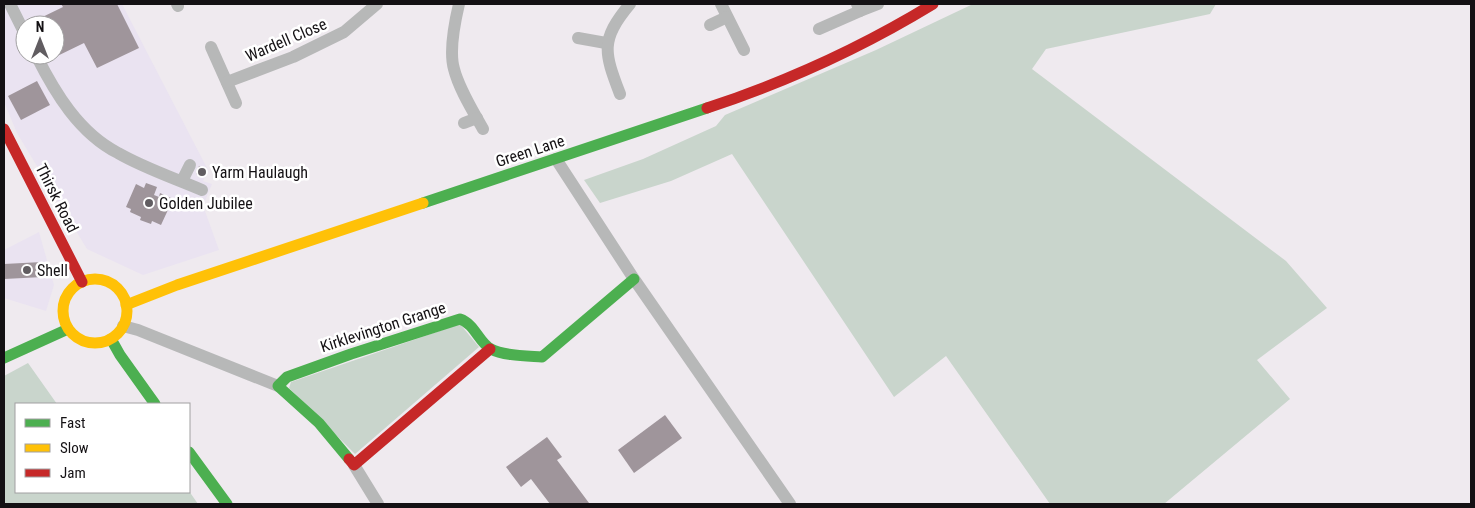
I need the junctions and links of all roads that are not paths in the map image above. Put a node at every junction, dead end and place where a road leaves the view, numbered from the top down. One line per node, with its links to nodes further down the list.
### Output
1 (377, 4): 16 (street, Wardell Close)
2 (459, 4): 19 (street)
3 (630, 4): 12 (street)
4 (721, 4): 8 (street)
5 (878, 4): 7 (street)
6 (933, 4): 21 (main road, Green Lane)
7 (858, 7): 10 (street)
8 (727, 17): 9 (street); 14 (street)
9 (710, 25)
10 (819, 29)
11 (578, 38): 12 (street)
12 (606, 43): 17 (street)
13 (211, 48): 16 (street)
14 (744, 50)
15 (41, 65): 23 (street)
16 (228, 82): 18 (street)
17 (620, 94)
18 (236, 103)
19 (464, 122)
20 (4, 129): 26 (main road, Thirsk Road)
21 (556, 159): 25 (street); 27 (main road, Green Lane)
22 (190, 165): 23 (street)
23 (182, 181): 24 (street)
24 (202, 190)
25 (634, 279): 31 (main road); 39 (street)
26 (82, 282): 27 (main road); 29 (main road)
27 (126, 305): 28 (main road)
28 (124, 326): 30 (main road); 33 (street)
29 (68, 329): 30 (main road); 32 (main road)
30 (111, 339): 34 (main road)
31 (490, 349): 33 (main road, Kirklevington Grange); 36 (main road)
32 (4, 358)
33 (278, 386): 36 (main road)
34 (154, 403)
35 (190, 453): 37 (main road)
36 (354, 465): 38 (street)
37 (227, 504)
38 (378, 504)
39 (790, 504)

